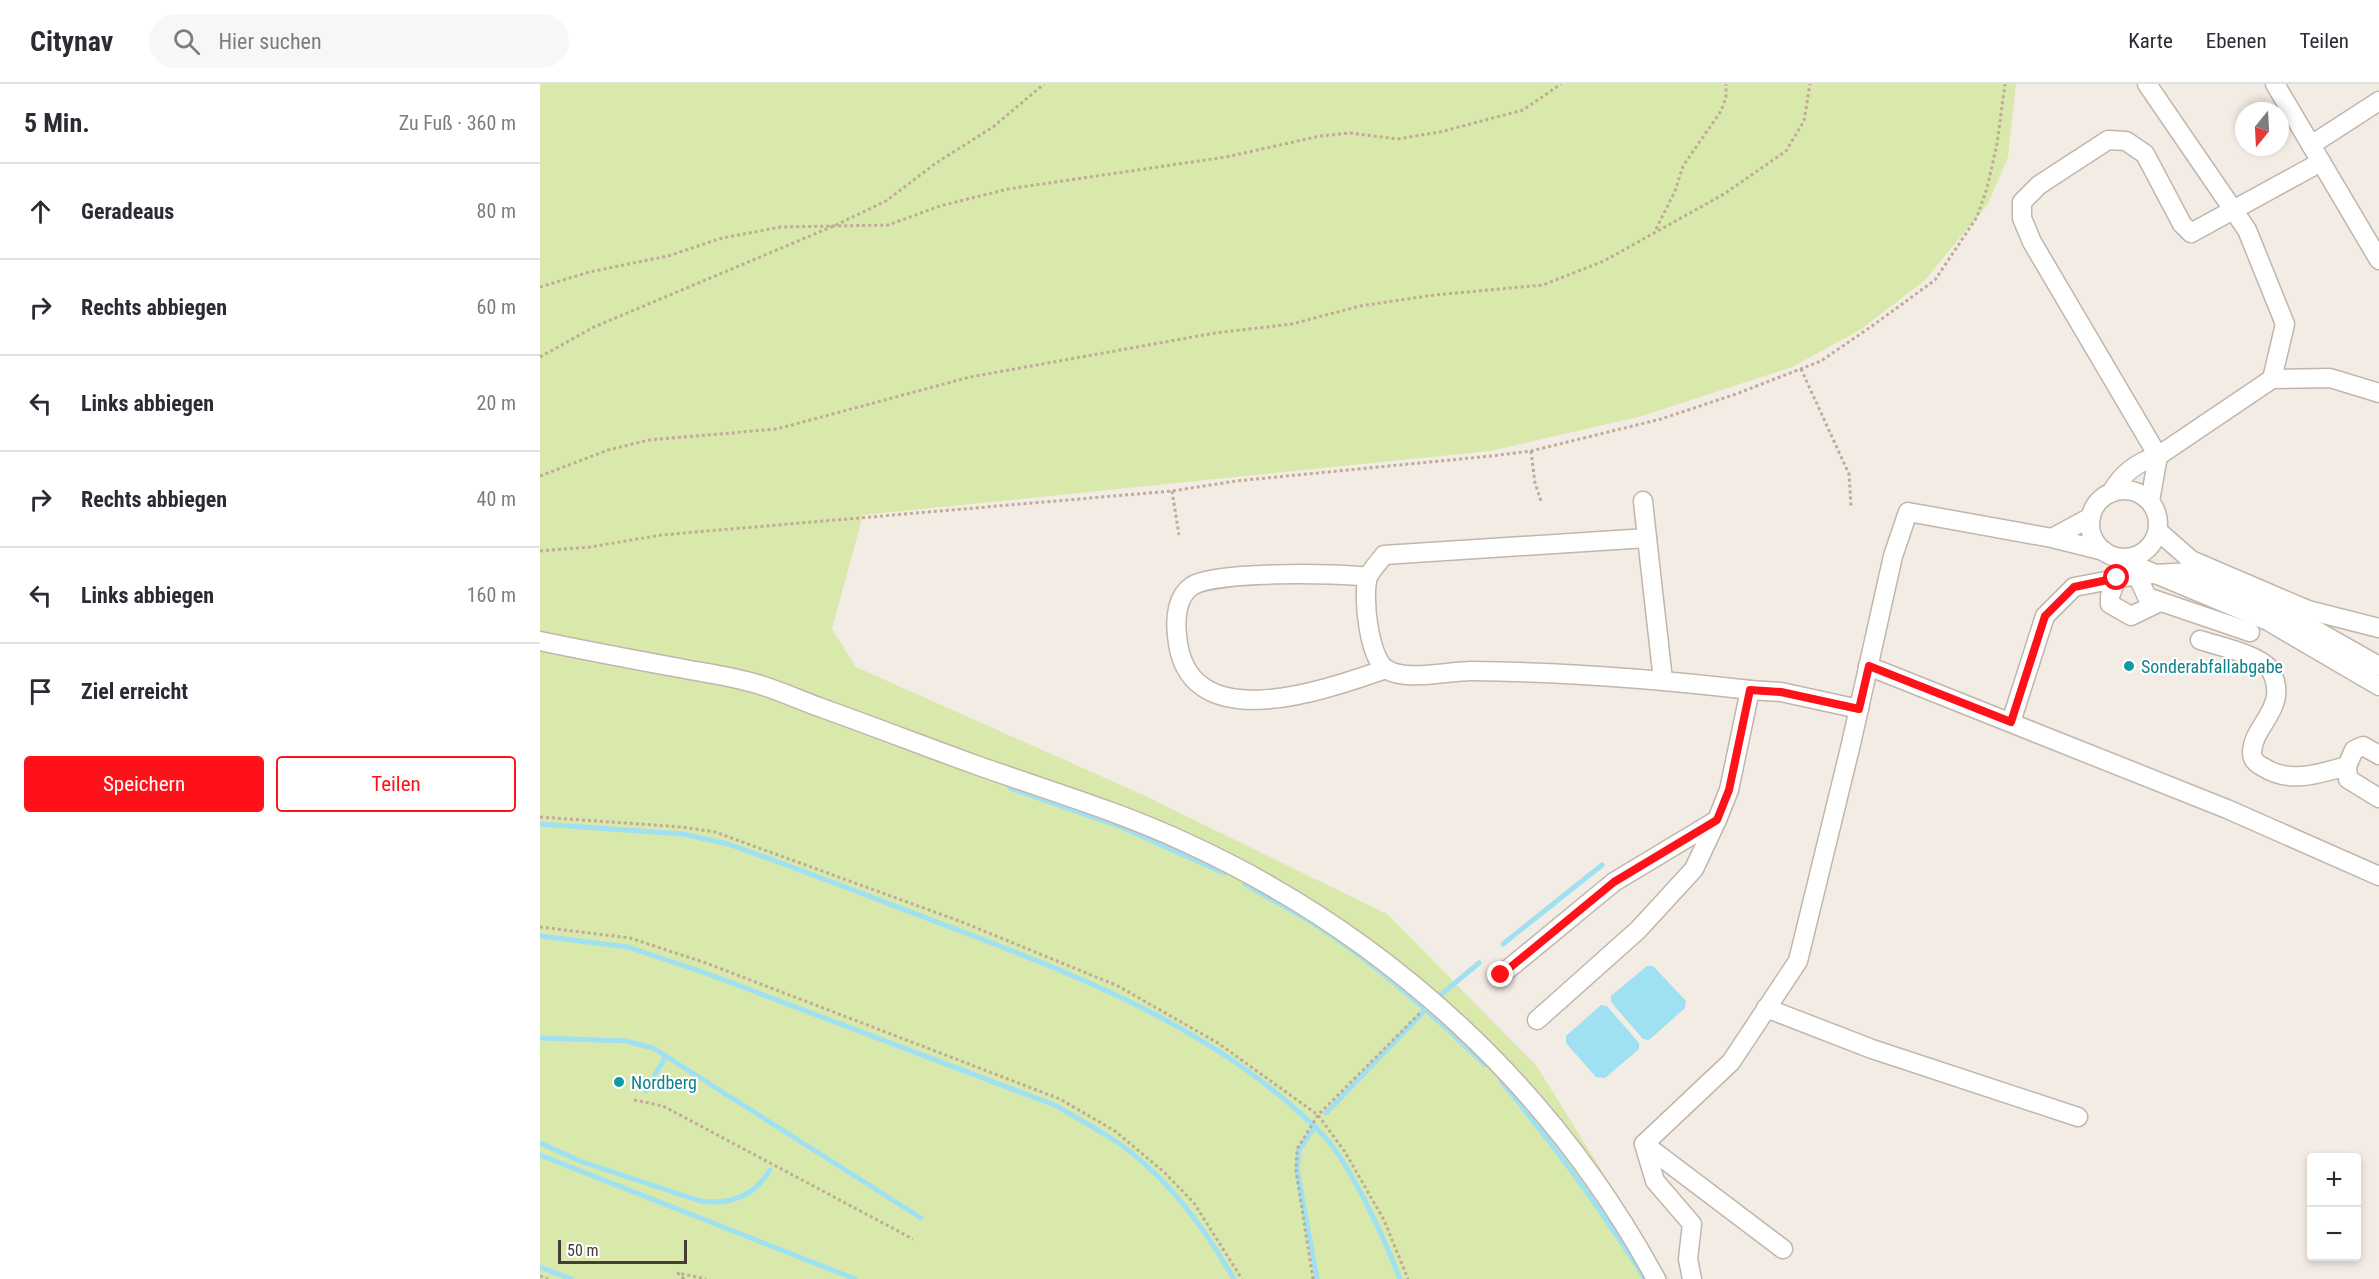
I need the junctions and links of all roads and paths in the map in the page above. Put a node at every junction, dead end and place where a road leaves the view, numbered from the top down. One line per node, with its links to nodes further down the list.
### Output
1 (1044, 84): 12 (path)
2 (1561, 84): 12 (path)
3 (1726, 84): 13 (path)
4 (1810, 84): 13 (path)
5 (2005, 84): 17 (path)
6 (2275, 84): 9 (lane)
7 (2153, 86): 11 (lane)
8 (2379, 101): 9 (lane)
9 (2311, 145): 10 (lane)
10 (2321, 162): 11 (lane); 14 (lane)
11 (2234, 212): 18 (lane); 21 (lane)
12 (836, 225): 15 (path); 16 (path)
13 (1656, 231): 22 (path)
14 (2379, 260)
15 (540, 287)
16 (540, 357)
17 (1801, 369): 20 (path); 28 (path)
18 (2272, 379): 19 (lane); 21 (lane)
19 (2379, 393)
20 (1531, 451): 23 (path); 25 (path)
21 (2158, 456): 24 (lane); 27 (lane)
22 (540, 476)
23 (1172, 491): 31 (path); 34 (path)
24 (2111, 493): 27 (lane); 29 (lane)
25 (1541, 501)
26 (1642, 501): 32 (lane)
27 (2150, 501): 30 (lane)
28 (1851, 506)
29 (2091, 517): 33 (lane); 35 (lane)
30 (2157, 531): 35 (lane); 41 (lane)
31 (1179, 535)
32 (1647, 538): 38 (lane); 50 (lane)
33 (2052, 538): 35 (lane); 47 (lane)
34 (540, 551)
35 (2110, 554): 36 (lane)
36 (2156, 572): 37 (lane); 48 (lane); 51 (lane)
37 (2137, 575): 39 (lane); 40 (lane)
38 (1368, 577): 49 (lane); 49 (lane)
39 (2117, 578): 40 (lane); 54 (lane)
40 (2160, 602): 43 (lane)
41 (2308, 610): 42 (lane); 45 (lane)
42 (2379, 628)
43 (2250, 632)
44 (2200, 640): 56 (lane)
45 (2379, 640)
46 (540, 641): 63 (lane)
47 (1869, 666): 53 (lane); 54 (lane)
48 (2379, 666)
49 (1386, 669): 50 (lane)
50 (1663, 680): 52 (lane)
51 (2379, 686)
52 (1750, 690): 53 (lane); 59 (lane)
53 (1859, 709): 64 (lane)
54 (2011, 722): 60 (lane)
55 (2379, 755): 56 (lane)
56 (2347, 766): 57 (lane)
57 (2379, 798)
58 (540, 817): 67 (path)
59 (1717, 820): 62 (lane); 65 (lane)
60 (2379, 876)
61 (540, 927): 76 (path)
62 (1501, 975)
63 (1432, 1000): 67 (path); 79 (lane)
64 (1766, 1008): 68 (lane); 69 (lane)
65 (1537, 1020)
66 (634, 1100): 70 (path)
67 (1318, 1115): 77 (path); 78 (path)
68 (2078, 1116)
69 (1644, 1144): 71 (lane); 80 (lane)
70 (913, 1239)
71 (1783, 1249)
72 (540, 1276): 73 (path)
73 (548, 1279)
74 (684, 1279): 75 (path)
75 (706, 1279)
76 (1242, 1279)
77 (1313, 1279)
78 (1408, 1279)
79 (1656, 1279)
80 (1692, 1279)

